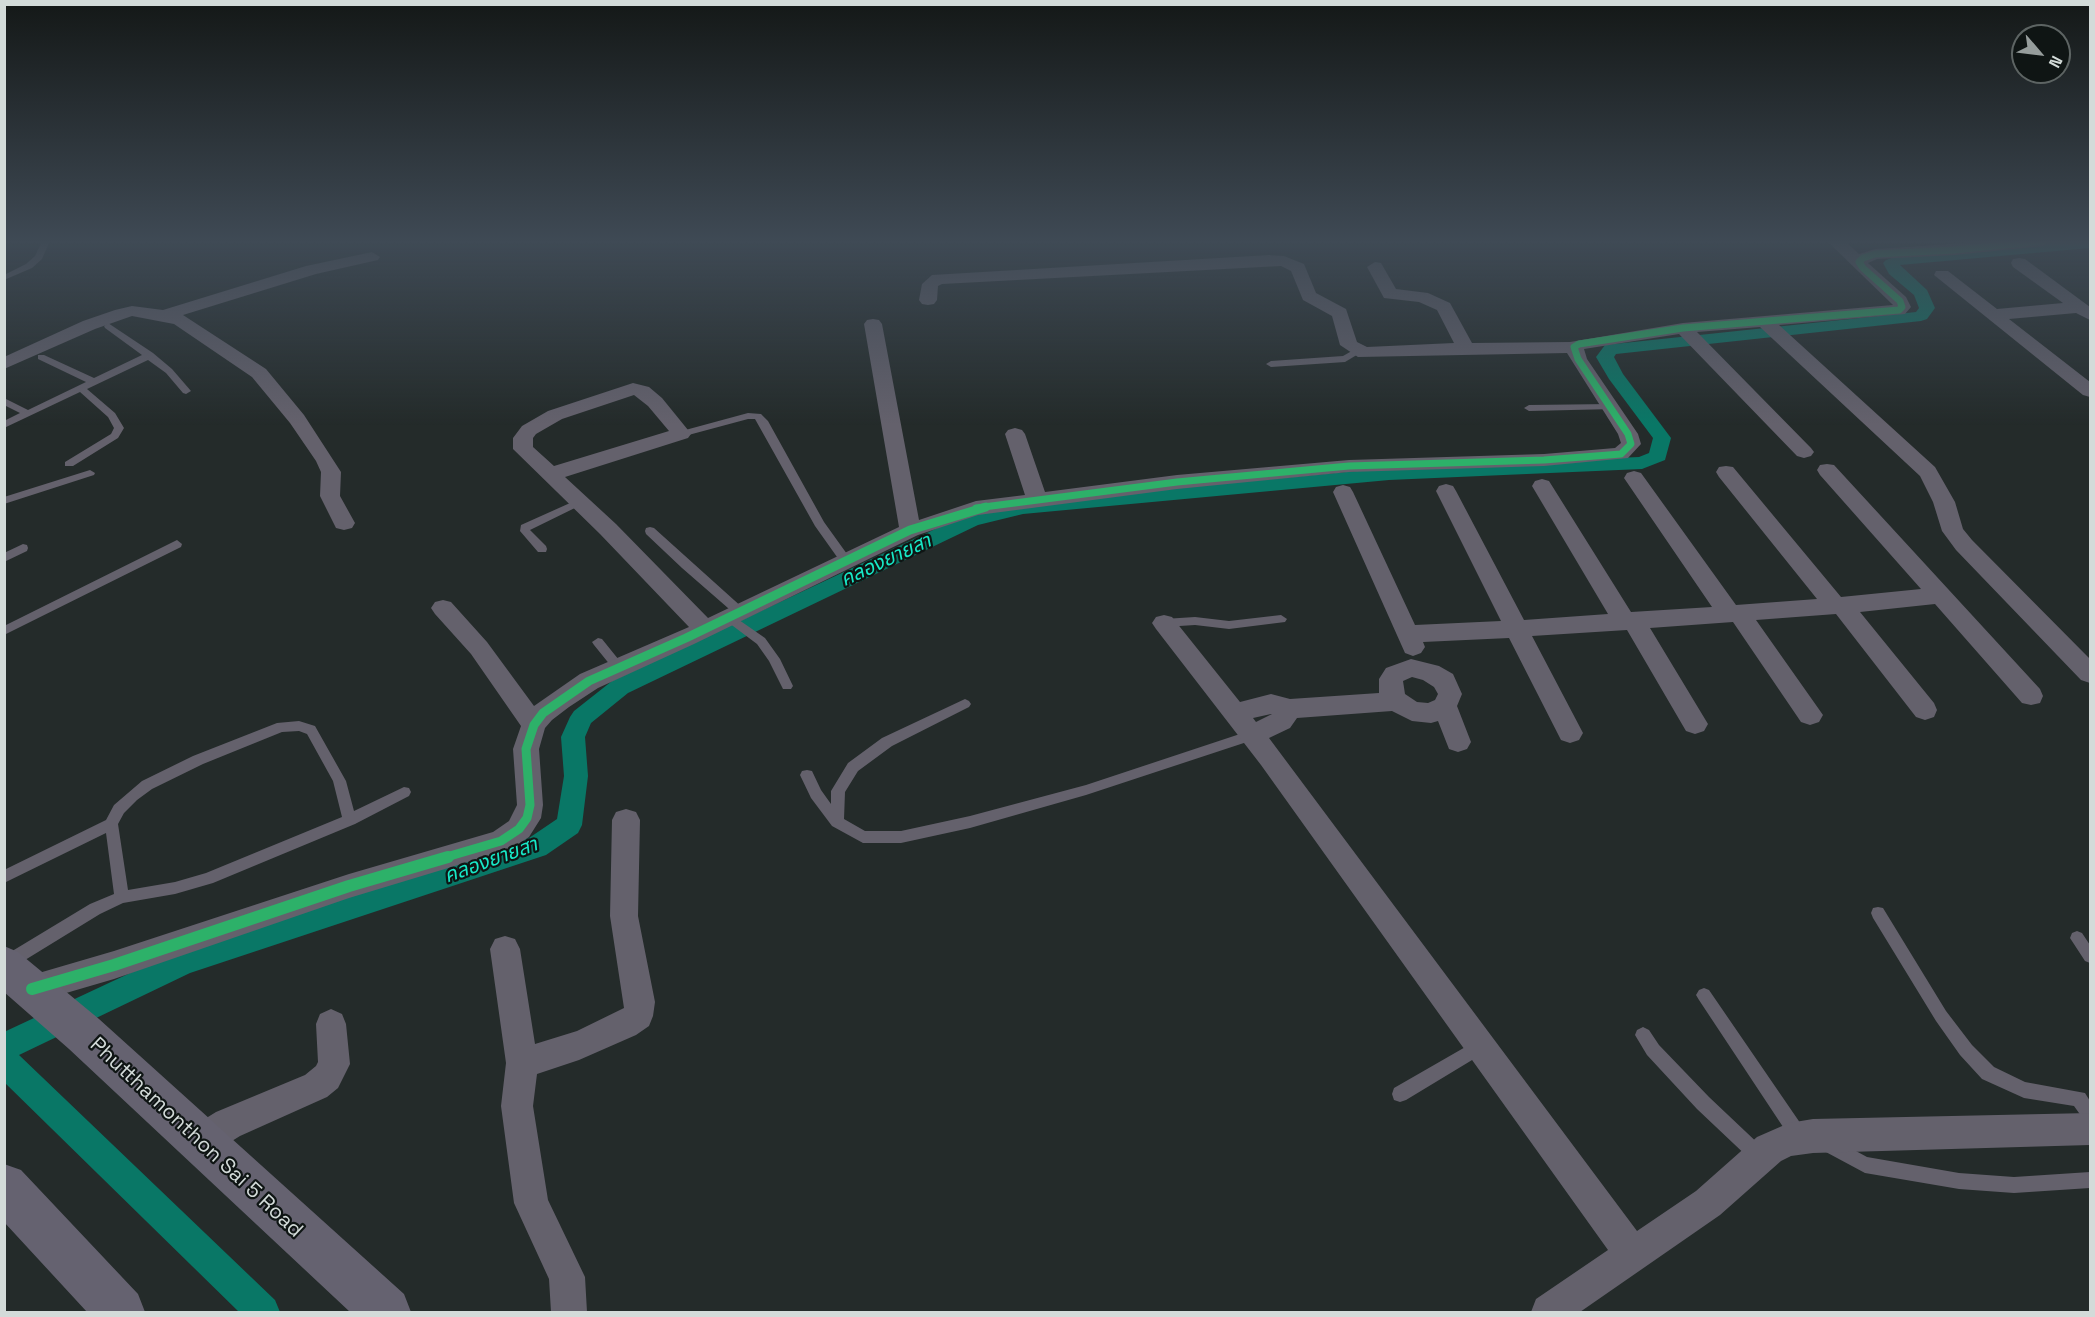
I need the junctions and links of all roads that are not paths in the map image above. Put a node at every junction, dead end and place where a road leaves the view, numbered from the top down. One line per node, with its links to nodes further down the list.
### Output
1 (205, 302): 7 (street)
2 (1320, 302): 15 (street)
3 (1434, 302): 14 (street)
4 (1900, 302): 11 (street)
5 (1977, 302): 8 (street)
6 (2085, 311): 8 (street)
7 (164, 315): 18 (street); 44 (street)
8 (1993, 315): 23 (street)
9 (873, 324): 45 (street)
10 (108, 326): 16 (lane)
11 (1772, 327): 12 (street); 67 (street)
12 (1690, 334): 13 (street); 31 (street)
13 (1574, 347): 14 (street); 25 (street)
14 (1466, 349): 15 (street)
15 (1358, 351): 19 (lane)
16 (150, 355): 20 (lane); 22 (lane)
17 (41, 357): 20 (lane)
18 (4, 364)
19 (1271, 364)
20 (92, 381): 21 (lane)
21 (80, 387): 27 (lane); 32 (lane)
22 (186, 391)
23 (2091, 391)
24 (4, 401): 27 (lane)
25 (1611, 407): 26 (lane); 41 (street)
26 (1529, 408)
27 (27, 413): 28 (lane)
28 (4, 425)
29 (681, 434): 36 (street); 36 (street); 51 (lane)
30 (1015, 434): 41 (street)
31 (1804, 452)
32 (69, 464)
33 (1827, 470): 52 (street)
34 (90, 472): 42 (lane)
35 (1726, 472): 53 (street)
36 (551, 474): 43 (street)
37 (1634, 478): 55 (street)
38 (1542, 486): 58 (street)
39 (1446, 491): 61 (street)
40 (1343, 492): 63 (street)
41 (1037, 499): 45 (street)
42 (4, 501)
43 (579, 502): 49 (lane); 60 (street)
44 (344, 523)
45 (910, 530): 51 (street)
46 (650, 531): 56 (lane)
47 (177, 544): 62 (lane)
48 (23, 548): 50 (lane)
49 (542, 549)
50 (4, 558)
51 (846, 561): 56 (street)
52 (1940, 595): 53 (street); 69 (street)
53 (1839, 606): 55 (street); 73 (street)
54 (443, 608): 77 (street)
55 (1734, 613): 58 (street); 74 (street)
56 (737, 618): 60 (street); 68 (lane)
57 (1281, 619): 59 (lane)
58 (1628, 620): 61 (street); 76 (street)
59 (1164, 623): 75 (street)
60 (704, 628): 65 (street)
61 (1518, 629): 63 (street); 78 (street)
62 (4, 631)
63 (1407, 634): 66 (street)
64 (598, 642): 65 (lane)
65 (619, 668): 77 (street)
66 (1421, 669): 70 (street); 72 (street)
67 (2091, 674)
68 (787, 686)
69 (2031, 696)
70 (1396, 700): 72 (street); 75 (street)
71 (965, 704): 84 (lane)
72 (1445, 706): 79 (street)
73 (1925, 710)
74 (1810, 715)
75 (1243, 724): 84 (lane); 96 (street)
76 (1695, 724)
77 (534, 725): 92 (street)
78 (1570, 733)
79 (1458, 742)
80 (807, 775): 84 (lane)
81 (404, 792): 82 (lane)
82 (350, 820): 85 (lane); 87 (lane)
83 (626, 820): 97 (street)
84 (837, 822)
85 (111, 824): 86 (lane); 87 (lane)
86 (4, 877)
87 (122, 897): 92 (lane)
88 (1878, 913): 99 (lane)
89 (2077, 938): 91 (lane)
90 (505, 949): 97 (street)
91 (2091, 956)
92 (20, 978): 102 (main road, Phutthamonthon Sai 5 Road)
93 (1704, 995): 101 (lane)
94 (331, 1024): 102 (street)
95 (1643, 1035): 103 (lane)
96 (1481, 1046): 98 (lane); 106 (street)
97 (522, 1063): 109 (street)
98 (1400, 1095)
99 (2087, 1109): 100 (lane); 101 (street)
100 (2091, 1114)
101 (1807, 1137): 103 (street); 104 (lane)
102 (199, 1142): 108 (main road, Phutthamonthon Sai 5 Road)
103 (1759, 1156): 106 (street)
104 (2091, 1180)
105 (4, 1187): 107 (main road)
106 (1633, 1254): 110 (street)
107 (120, 1312)
108 (386, 1312)
109 (568, 1312)
110 (1549, 1312)

